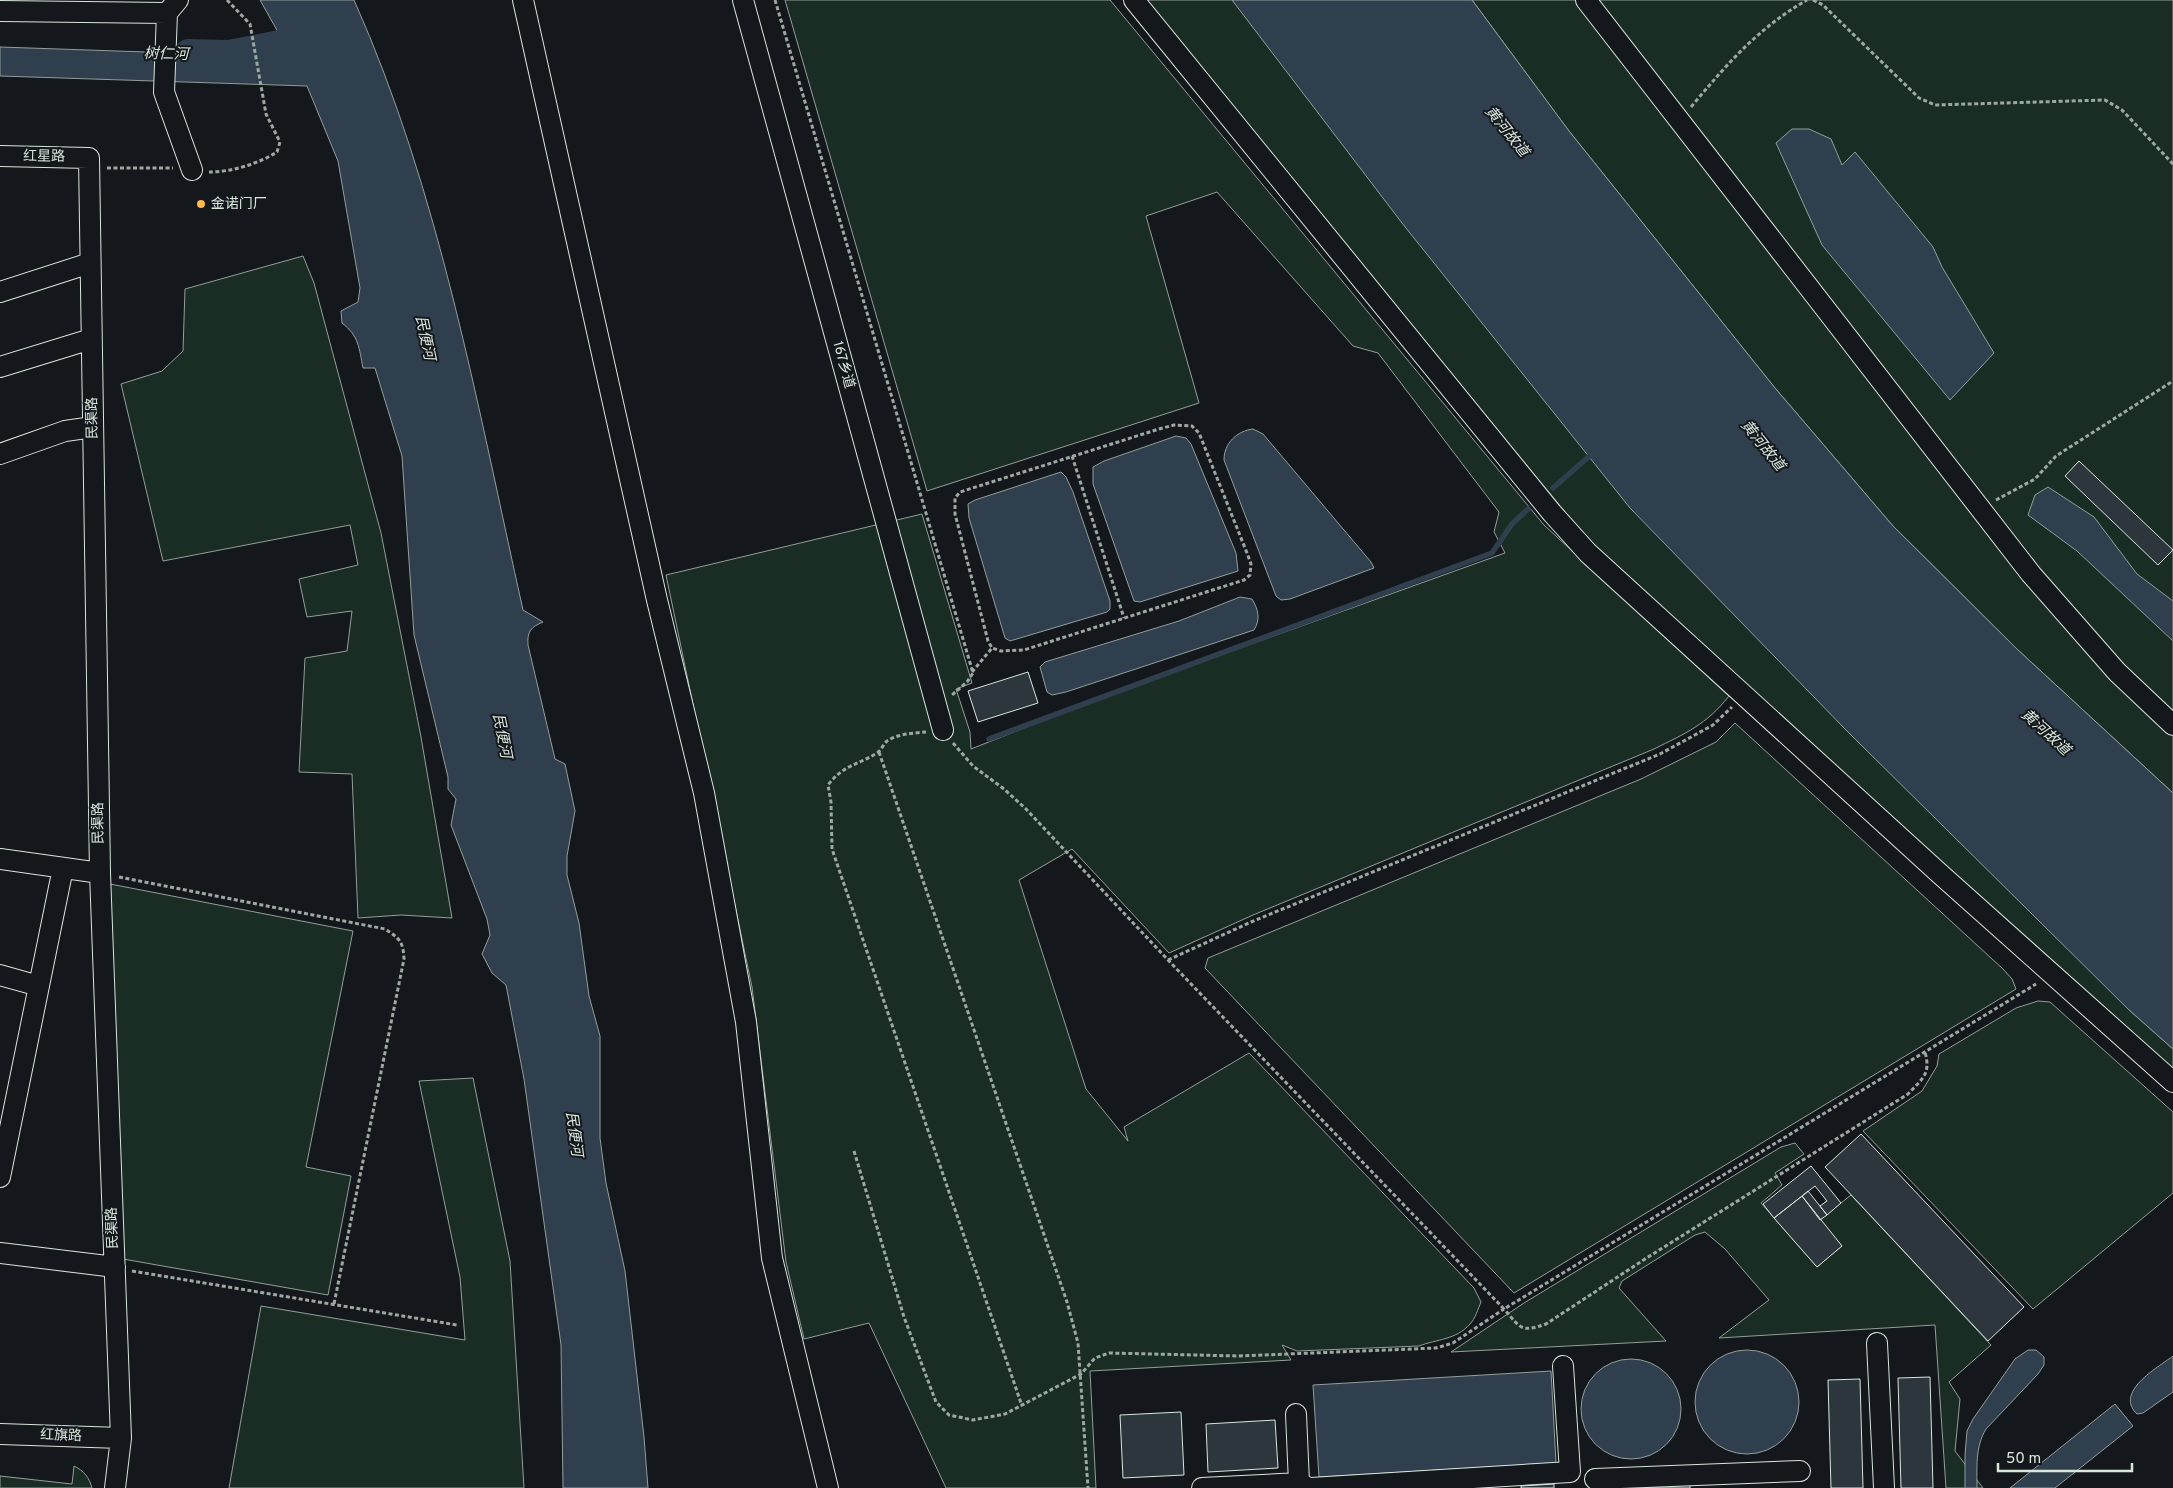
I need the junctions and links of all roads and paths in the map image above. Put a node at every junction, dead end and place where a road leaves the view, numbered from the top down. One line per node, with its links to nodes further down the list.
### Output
1 (227, 0): 11 (path)
2 (523, 0): 62 (street)
3 (743, 0): 30 (street, 167乡道)
4 (775, 0): 28 (path)
5 (1134, 0): 29 (street)
6 (1586, 0): 12 (street)
7 (1808, 0): 12 (path)
8 (1813, 0): 15 (path)
9 (172, 6): 10 (street); 16 (street)
10 (0, 11)
11 (264, 96)
12 (1680, 120): 25 (street)
13 (0, 156): 14 (street, 红星路)
14 (89, 158): 17 (street, 民渠路)
15 (2173, 164)
16 (192, 170)
17 (90, 263): 18 (street); 19 (street, 民渠路)
18 (0, 292)
19 (91, 339): 20 (street); 22 (street, 民渠路)
20 (0, 367)
21 (2173, 381): 25 (path)
22 (93, 427): 23 (street); 36 (street, 民渠路)
23 (0, 454)
24 (1072, 456): 26 (path); 26 (path); 27 (path)
25 (1980, 508): 31 (street)
26 (1124, 618): 27 (path)
27 (992, 648): 28 (path)
28 (972, 672): 30 (path)
29 (1742, 694): 37 (path); 39 (street)
30 (936, 705): 32 (street, 167乡道)
31 (2173, 725)
32 (943, 730): 33 (path); 37 (path)
33 (879, 752): 52 (path); 53 (path)
34 (0, 858): 35 (street)
35 (63, 868): 36 (street); 40 (street)
36 (100, 873): 46 (street, 民渠路); 47 (path)
37 (1168, 960): 48 (path)
38 (0, 975): 40 (street)
39 (2052, 975): 41 (path); 42 (street)
40 (39, 986): 44 (street)
41 (1925, 1052): 48 (path); 48 (path)
42 (2173, 1082)
43 (854, 1151): 53 (path)
44 (0, 1175)
45 (0, 1253): 46 (street)
46 (114, 1268): 47 (path); 56 (street, 民渠路)
47 (334, 1304): 49 (path)
48 (1504, 1309): 52 (path)
49 (457, 1325)
50 (1877, 1343): 65 (street)
51 (1563, 1366): 58 (street)
52 (1081, 1374): 53 (path); 63 (path)
53 (1022, 1406)
54 (1296, 1414): 60 (street)
55 (0, 1434): 56 (street, 红旗路)
56 (121, 1438): 61 (street, 民渠路)
57 (1800, 1471): 59 (street)
58 (1570, 1472): 59 (street); 60 (street)
59 (1595, 1483)
60 (1306, 1486): 64 (street)
61 (115, 1488)
62 (828, 1488)
63 (1088, 1488)
64 (1202, 1488)
65 (1884, 1488)

